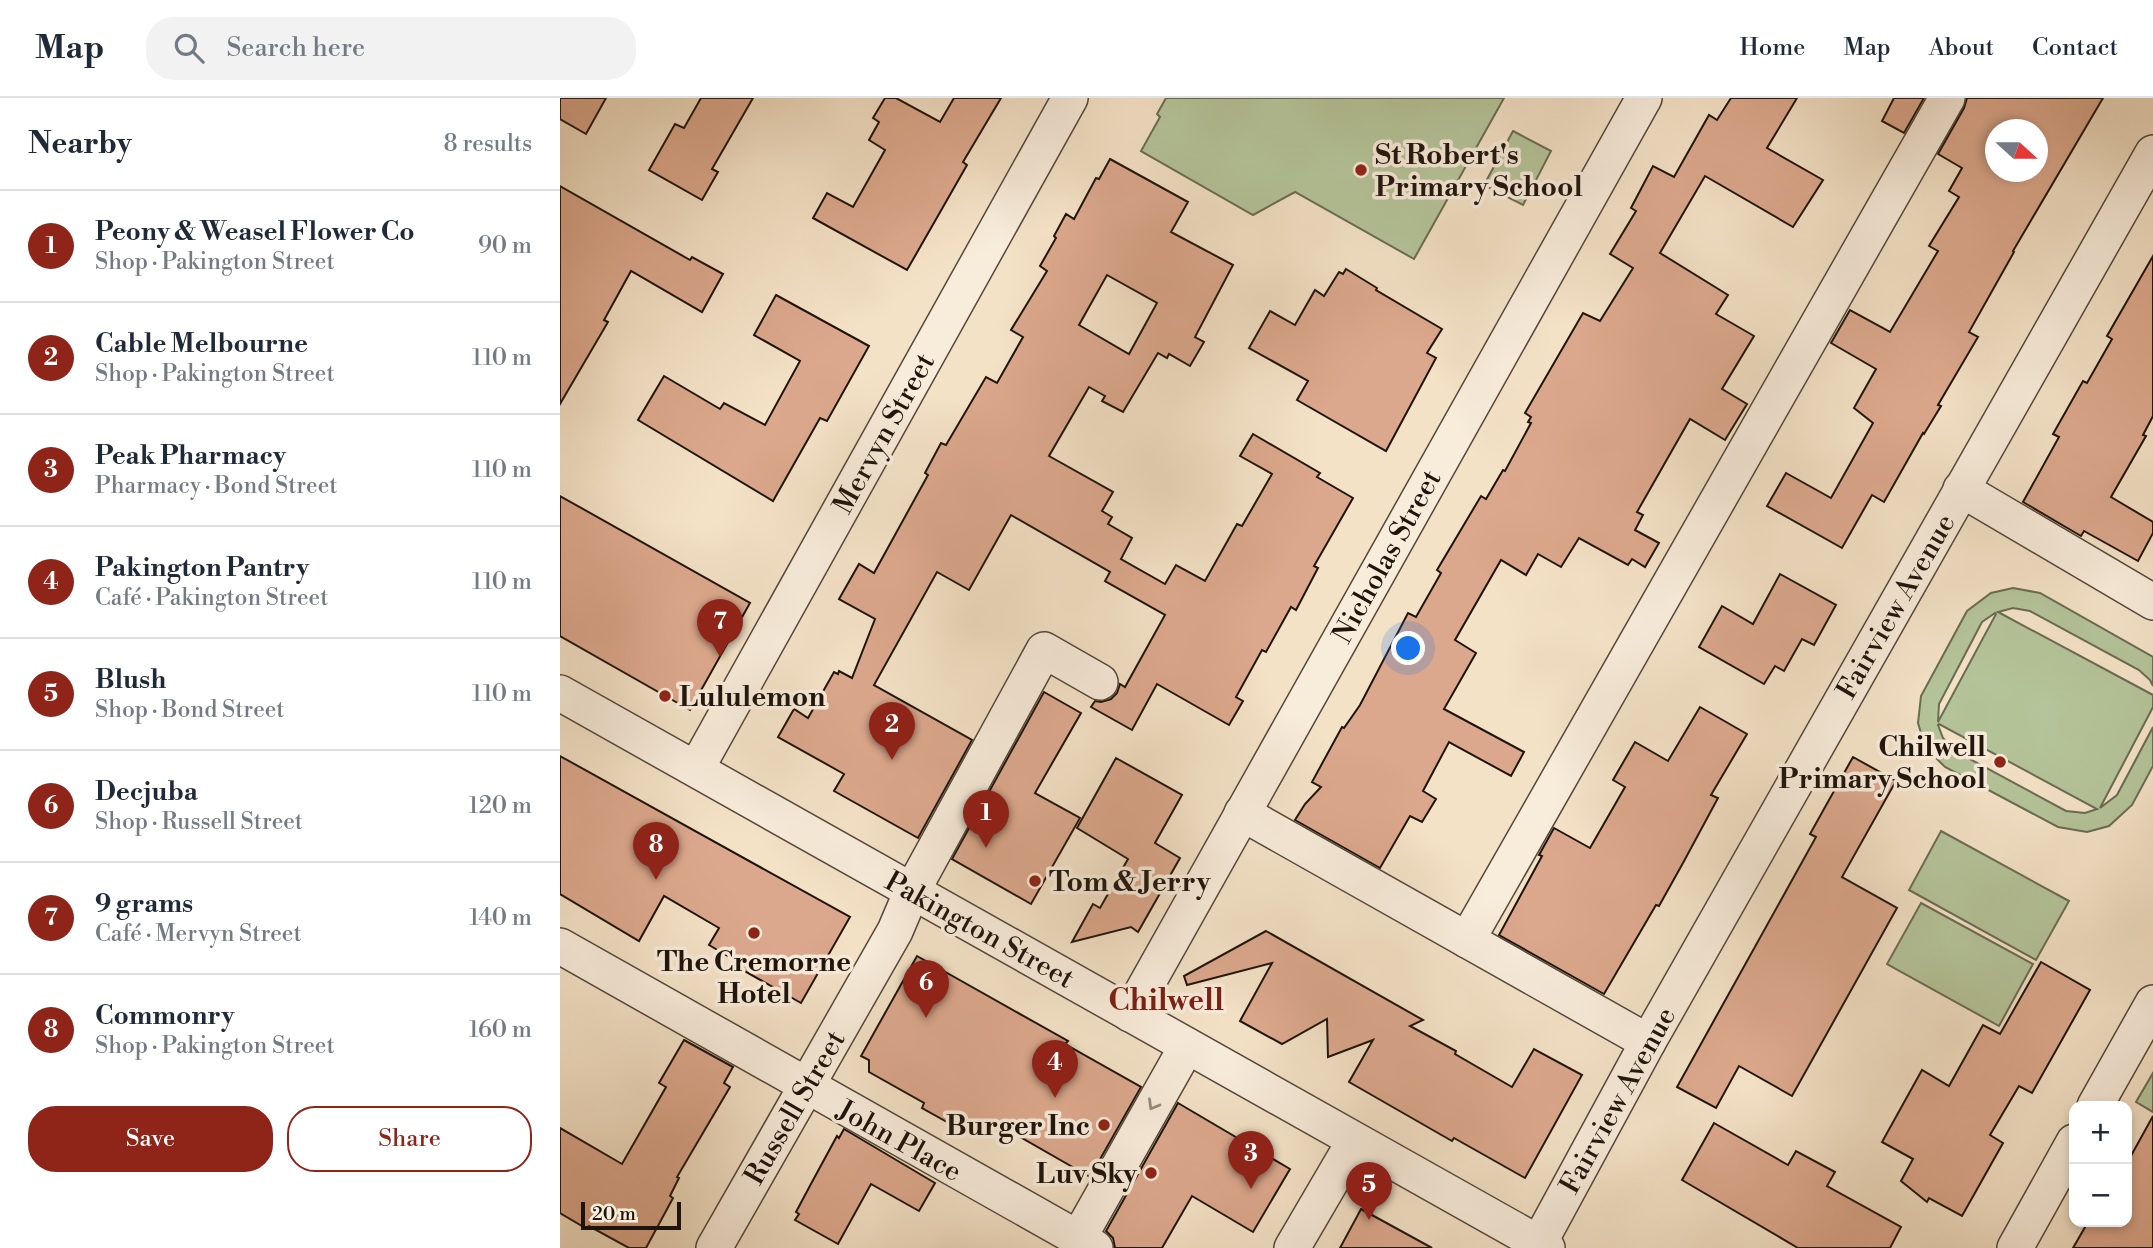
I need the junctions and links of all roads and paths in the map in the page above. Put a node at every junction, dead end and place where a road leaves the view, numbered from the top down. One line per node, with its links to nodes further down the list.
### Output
1 (1070, 98): 9 (street, Mervyn Street)
2 (1644, 98): 10 (street, Nicholas Street)
3 (1947, 98): 12 (street)
4 (2153, 153): 5 (street, Fairview Avenue)
5 (1961, 489): 6 (street); 16 (street, Fairview Avenue)
6 (2150, 595)
7 (1100, 682): 11 (street, Russell Street)
8 (560, 693): 9 (street, Pakington Street)
9 (695, 769): 11 (street, Pakington Street)
10 (1242, 813): 12 (street); 15 (street, Nicholas Street)
11 (912, 891): 15 (street, Pakington Street); 18 (street, Russell Street)
12 (1467, 940): 16 (street)
13 (560, 946): 18 (street, John Place)
14 (2153, 1003): 19 (street)
15 (1130, 1014): 17 (street, Pakington Street)
16 (1648, 1042): 23 (street, Fairview Avenue)
17 (1187, 1046): 20 (street, Pakington Street); 22 (street, one-way to 22)
18 (805, 1087): 22 (street, John Place); 24 (street, Russell Street)
19 (2098, 1101)
20 (1354, 1142): 23 (street, Pakington Street); 25 (street)
21 (2069, 1151): 26 (street)
22 (1086, 1243)
23 (1543, 1246)
24 (714, 1248)
25 (1292, 1248)
26 (2015, 1248)

